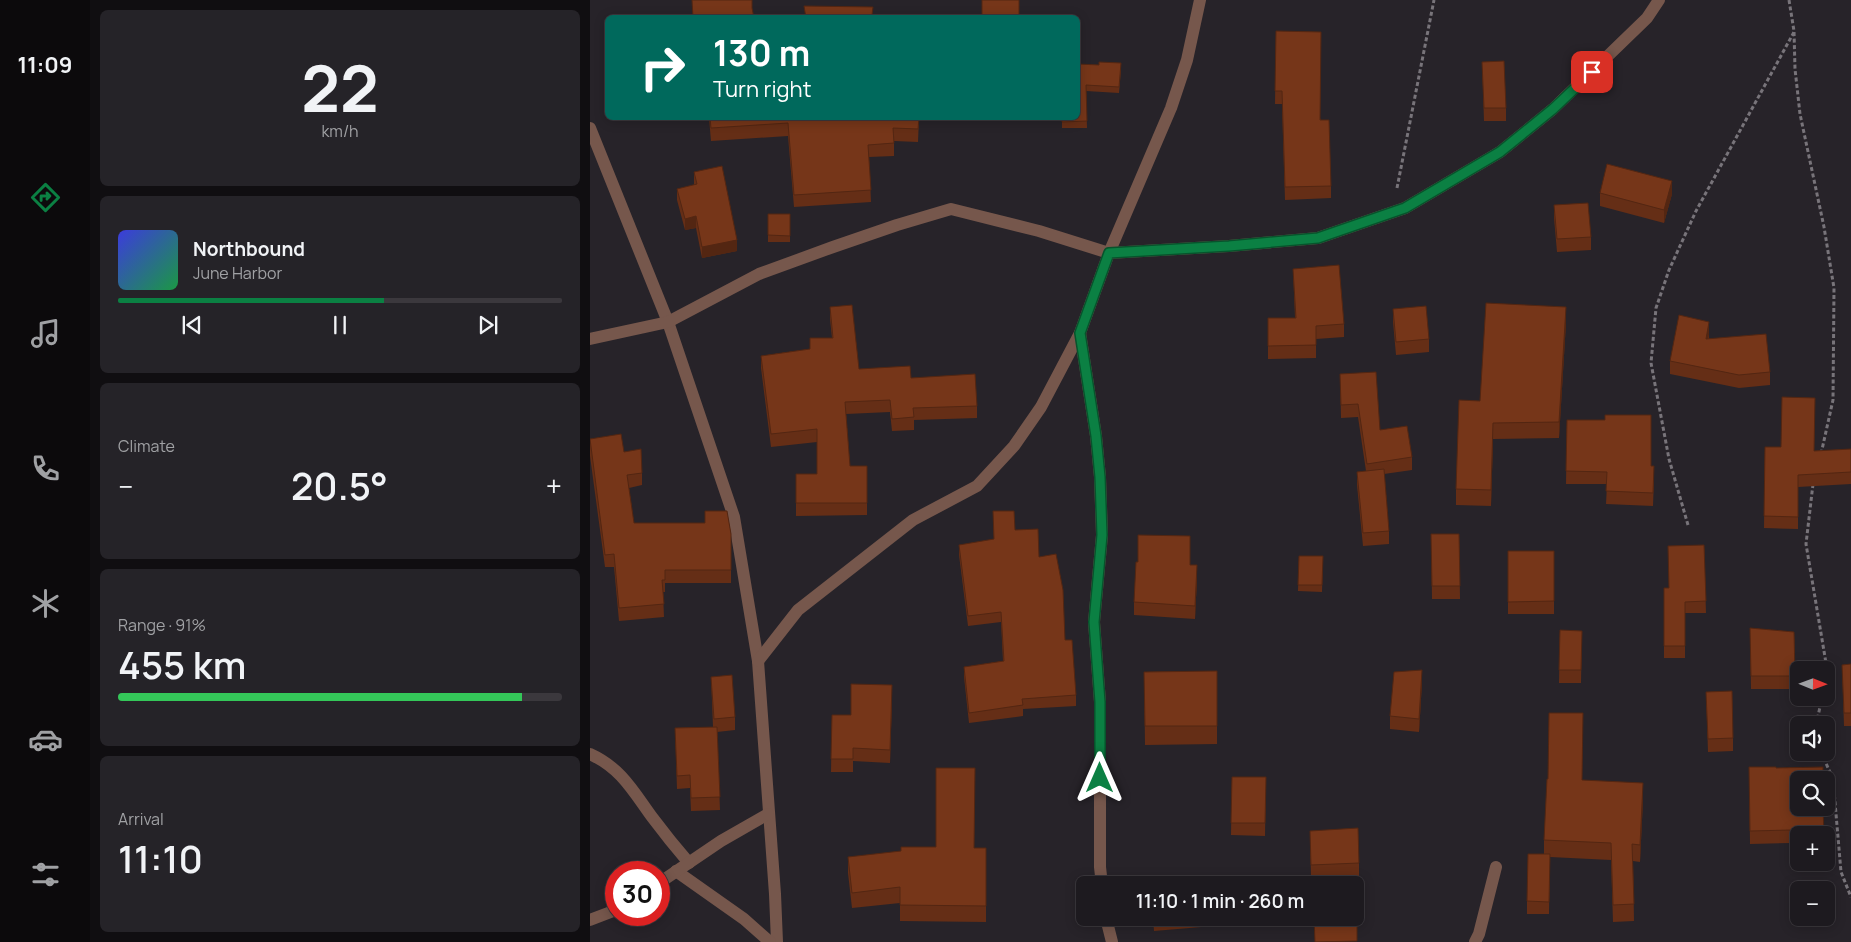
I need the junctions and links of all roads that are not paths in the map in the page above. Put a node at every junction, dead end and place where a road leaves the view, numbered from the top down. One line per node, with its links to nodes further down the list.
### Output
1 (1200, 0): 4 (street)
2 (1659, 0): 4 (street)
3 (590, 128): 5 (street)
4 (1109, 253): 5 (street); 6 (street)
5 (668, 322): 7 (street); 8 (street)
6 (1080, 333): 8 (street); 15 (street)
7 (590, 339)
8 (758, 661): 10 (street)
9 (590, 754): 11 (street)
10 (768, 814): 11 (street); 20 (street)
11 (689, 863): 13 (street)
12 (1496, 867): 22 (street)
13 (676, 871): 14 (street); 19 (street)
14 (670, 875)
15 (1101, 876)
16 (605, 914): 17 (street)
17 (590, 920)
18 (1108, 926): 21 (street)
19 (770, 942)
20 (777, 942)
21 (1112, 942)
22 (1475, 942)

